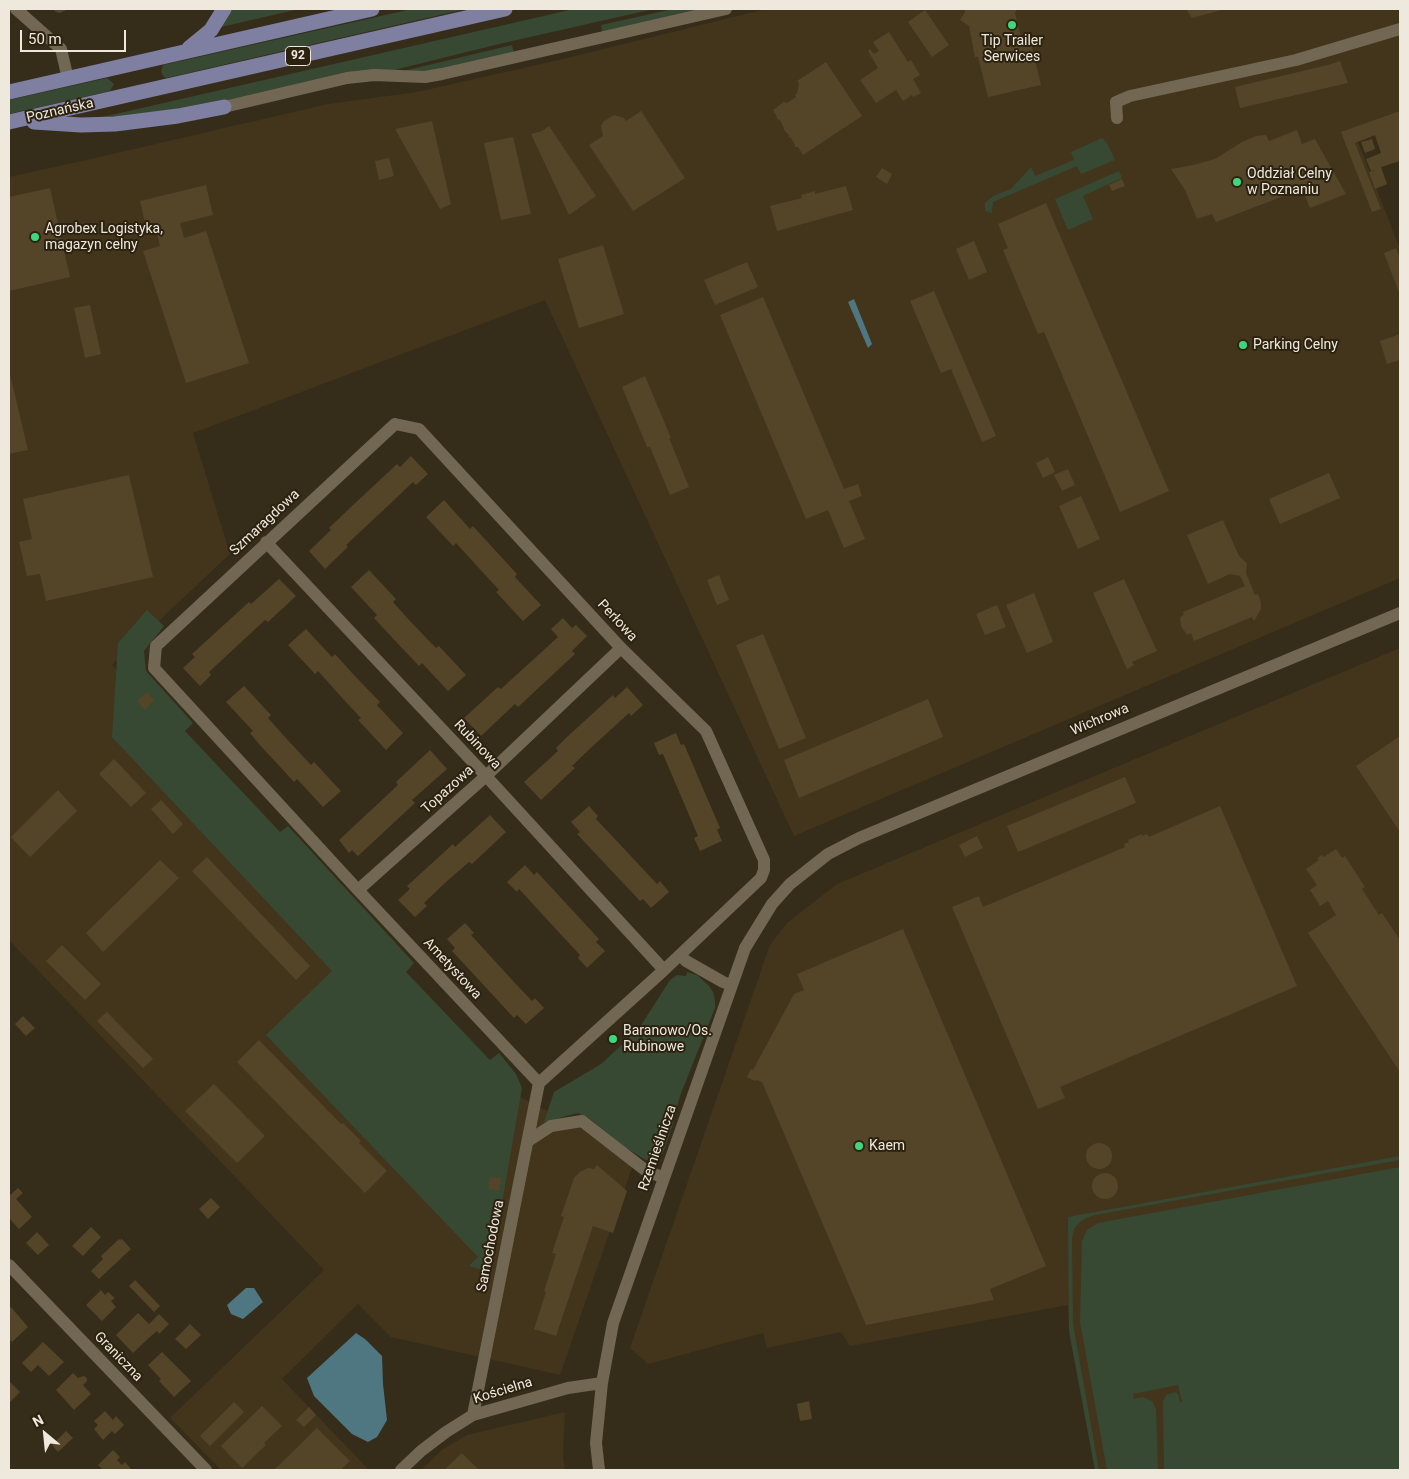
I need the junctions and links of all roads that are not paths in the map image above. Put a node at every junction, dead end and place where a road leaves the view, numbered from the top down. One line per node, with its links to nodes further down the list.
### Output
1 (16, 9): 8 (street)
2 (224, 9): 7 (main road)
3 (372, 9): 7 (main road, 92)
4 (504, 9): 12 (main road, Poznańska / 92)
5 (726, 9): 10 (street)
6 (1400, 29): 11 (street)
7 (178, 53): 8 (main road, 92)
8 (68, 78): 9 (main road, 92)
9 (9, 92)
10 (224, 107): 12 (main road)
11 (1118, 118)
12 (13, 121)
13 (394, 424): 14 (street, Szmaragdowa); 17 (street, Perłowa)
14 (266, 542): 16 (street, Szmaragdowa); 18 (street, Rubinowa)
15 (1400, 612): 19 (street, Wichrowa)
16 (156, 646): 20 (street, Ametystowa)
17 (621, 648): 18 (street, Topazowa); 21 (street, Perłowa)
18 (486, 776): 20 (street, Topazowa); 22 (street, Rubinowa)
19 (814, 863): 23 (street, Rzemieślnicza)
20 (358, 890): 24 (street, Ametystowa)
21 (680, 955): 22 (street); 23 (street)
22 (664, 970): 24 (street)
23 (731, 985): 26 (street, Rzemieślnicza)
24 (539, 1084): 25 (street, Samochodowa)
25 (528, 1141): 26 (street); 29 (street, Samochodowa)
26 (664, 1178): 28 (street, Rzemieślnicza)
27 (9, 1266): 30 (street, Graniczna)
28 (602, 1383): 29 (street, Kościelna); 32 (street, Rzemieślnicza)
29 (473, 1415): 31 (street, Kościelna)
30 (206, 1470)
31 (401, 1470)
32 (599, 1470)

